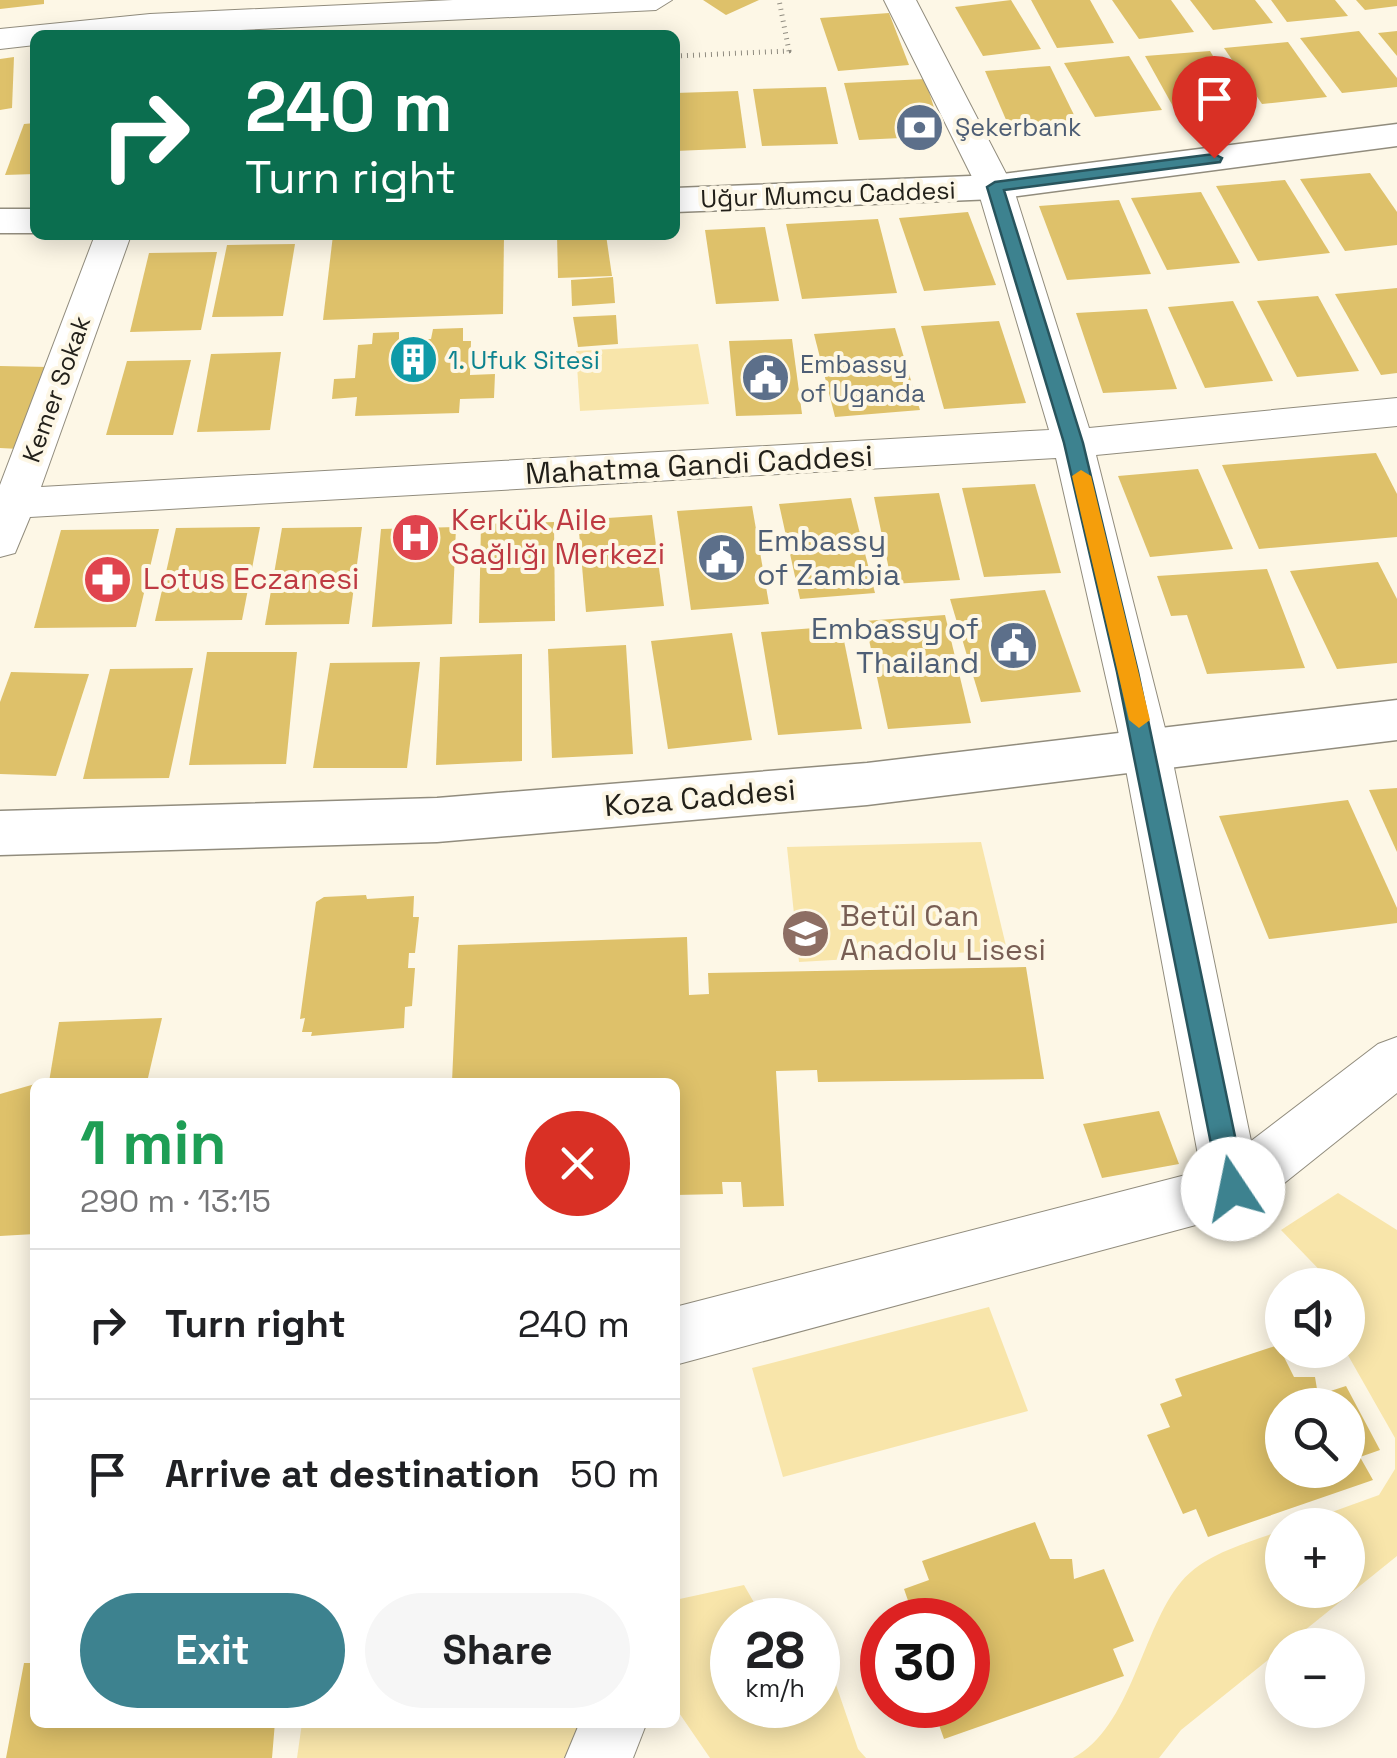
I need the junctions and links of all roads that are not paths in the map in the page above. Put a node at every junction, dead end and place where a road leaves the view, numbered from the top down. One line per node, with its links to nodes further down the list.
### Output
1 (656, 0): 3 (street)
2 (900, 0): 10 (street)
3 (151, 20): 4 (street)
4 (72, 30)
5 (30, 35): 6 (street)
6 (0, 39)
7 (1397, 109): 10 (main road, Uğur Mumcu Caddesi)
8 (1397, 135): 10 (main road, Uğur Mumcu Caddesi)
9 (680, 171): 10 (main road, Uğur Mumcu Caddesi)
10 (989, 172): 13 (main road, Uğur Mumcu Caddesi); 18 (street)
11 (0, 194): 12 (main road)
12 (30, 194)
13 (680, 200)
14 (0, 221): 15 (main road)
15 (30, 222)
16 (111, 240): 19 (street, Kemer Sokak)
17 (1397, 412): 18 (street, Mahatma Gandi Caddesi)
18 (1073, 443): 19 (street, Mahatma Gandi Caddesi); 21 (street)
19 (5, 517)
20 (1397, 720): 21 (main road, Koza Caddesi)
21 (1146, 748): 22 (main road, Koza Caddesi); 24 (street)
22 (0, 833)
23 (1397, 1062): 24 (street)
24 (1233, 1189): 25 (street)
25 (680, 1335)
26 (612, 1728): 27 (street)
27 (599, 1758)

